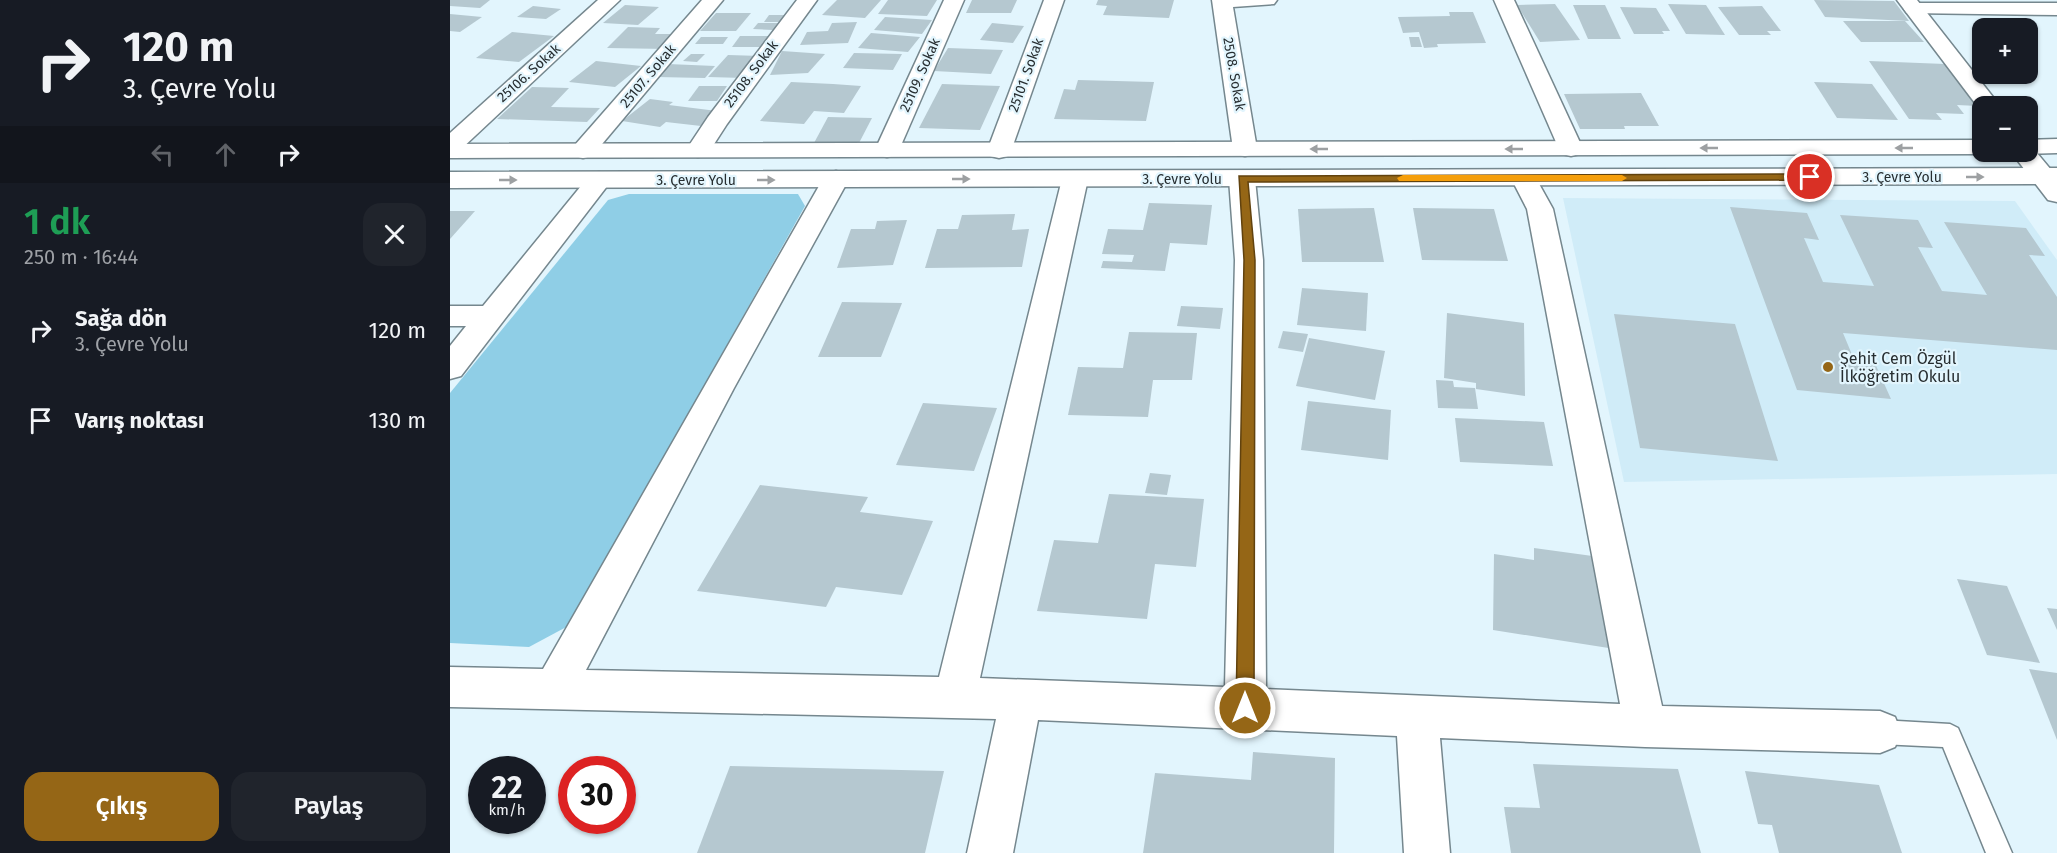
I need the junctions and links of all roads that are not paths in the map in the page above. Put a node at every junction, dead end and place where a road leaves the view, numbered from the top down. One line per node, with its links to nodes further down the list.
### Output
1 (610, 0): 15 (street, 25106. Sokak)
2 (713, 0): 19 (street, 25107. Sokak)
3 (807, 0): 17 (street, 25108. Sokak)
4 (954, 0): 18 (street, 25109. Sokak)
5 (1054, 0): 20 (street, 25101. Sokak)
6 (1267, 0): 8 (street)
7 (1504, 0): 16 (street)
8 (1222, 1): 22 (street, 2508. Sokak)
9 (1911, 4): 10 (street); 11 (street)
10 (2057, 9)
11 (1981, 96)
12 (2057, 146): 14 (street)
13 (1972, 147): 16 (street, 3. Çevre Yolu, one-way to 16)
14 (2038, 147)
15 (450, 149): 19 (street, 3. Çevre Yolu)
16 (1572, 149): 22 (street, 3. Çevre Yolu, one-way to 22)
17 (698, 150): 18 (street, 3. Çevre Yolu); 19 (street, 3. Çevre Yolu)
18 (887, 150): 20 (street, 3. Çevre Yolu)
19 (583, 151)
20 (999, 151): 22 (street, 3. Çevre Yolu)
21 (2033, 162): 28 (street)
22 (1244, 164): 23 (street, 3. Çevre Yolu); 24 (street, 3. Çevre Yolu); 36 (street, 2508. Sokak)
23 (1524, 178): 28 (street, 3. Çevre Yolu, one-way to 28); 38 (street)
24 (1076, 179): 27 (street, 3. Çevre Yolu, one-way to 24); 34 (street)
25 (450, 180): 26 (street, 3. Çevre Yolu, one-way to 26)
26 (599, 180): 27 (street, 3. Çevre Yolu, one-way to 27); 30 (street)
27 (836, 180): 33 (street)
28 (2052, 182)
29 (450, 316): 30 (street)
30 (493, 316): 31 (street)
31 (450, 368)
32 (450, 687): 33 (street)
33 (554, 689): 34 (street)
34 (955, 698): 35 (street)
35 (1021, 699): 36 (street); 40 (street)
36 (1245, 708): 37 (street)
37 (1417, 717): 38 (street); 41 (street)
38 (1645, 726): 39 (street)
39 (1880, 732): 42 (lane)
40 (990, 853)
41 (1427, 853)
42 (1998, 853)

